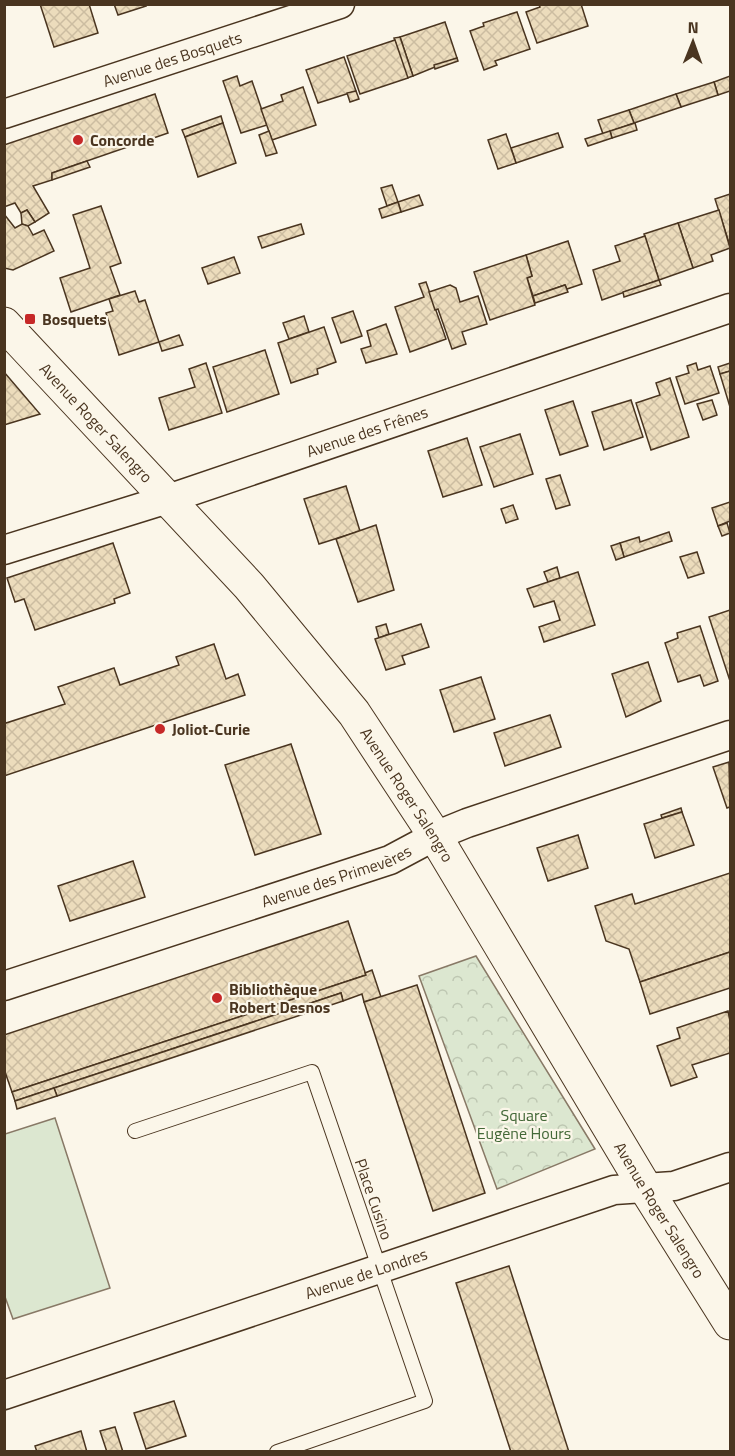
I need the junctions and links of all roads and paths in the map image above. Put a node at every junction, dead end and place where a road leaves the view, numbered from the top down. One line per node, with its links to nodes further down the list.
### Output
1 (340, 4): 2 (street, Avenue des Bosquets)
2 (4, 114)
3 (730, 308): 5 (street, Avenue des Frênes)
4 (4, 324): 5 (street, Avenue Roger Salengro)
5 (168, 499): 6 (street, Avenue des Frênes); 8 (street, Avenue Roger Salengro)
6 (4, 550)
7 (730, 735): 8 (street, Avenue des Primevères)
8 (435, 836): 9 (street, Avenue des Primevères); 12 (street, Avenue Roger Salengro)
9 (4, 987)
10 (135, 1131): 13 (lane, Place Cusino)
11 (730, 1167): 12 (street, Avenue de Londres)
12 (646, 1189): 13 (street, Avenue de Londres); 14 (street, Avenue Roger Salengro)
13 (382, 1269): 15 (street, Avenue de Londres); 16 (lane, Place Cusino)
14 (730, 1323)
15 (4, 1395)
16 (277, 1452)

